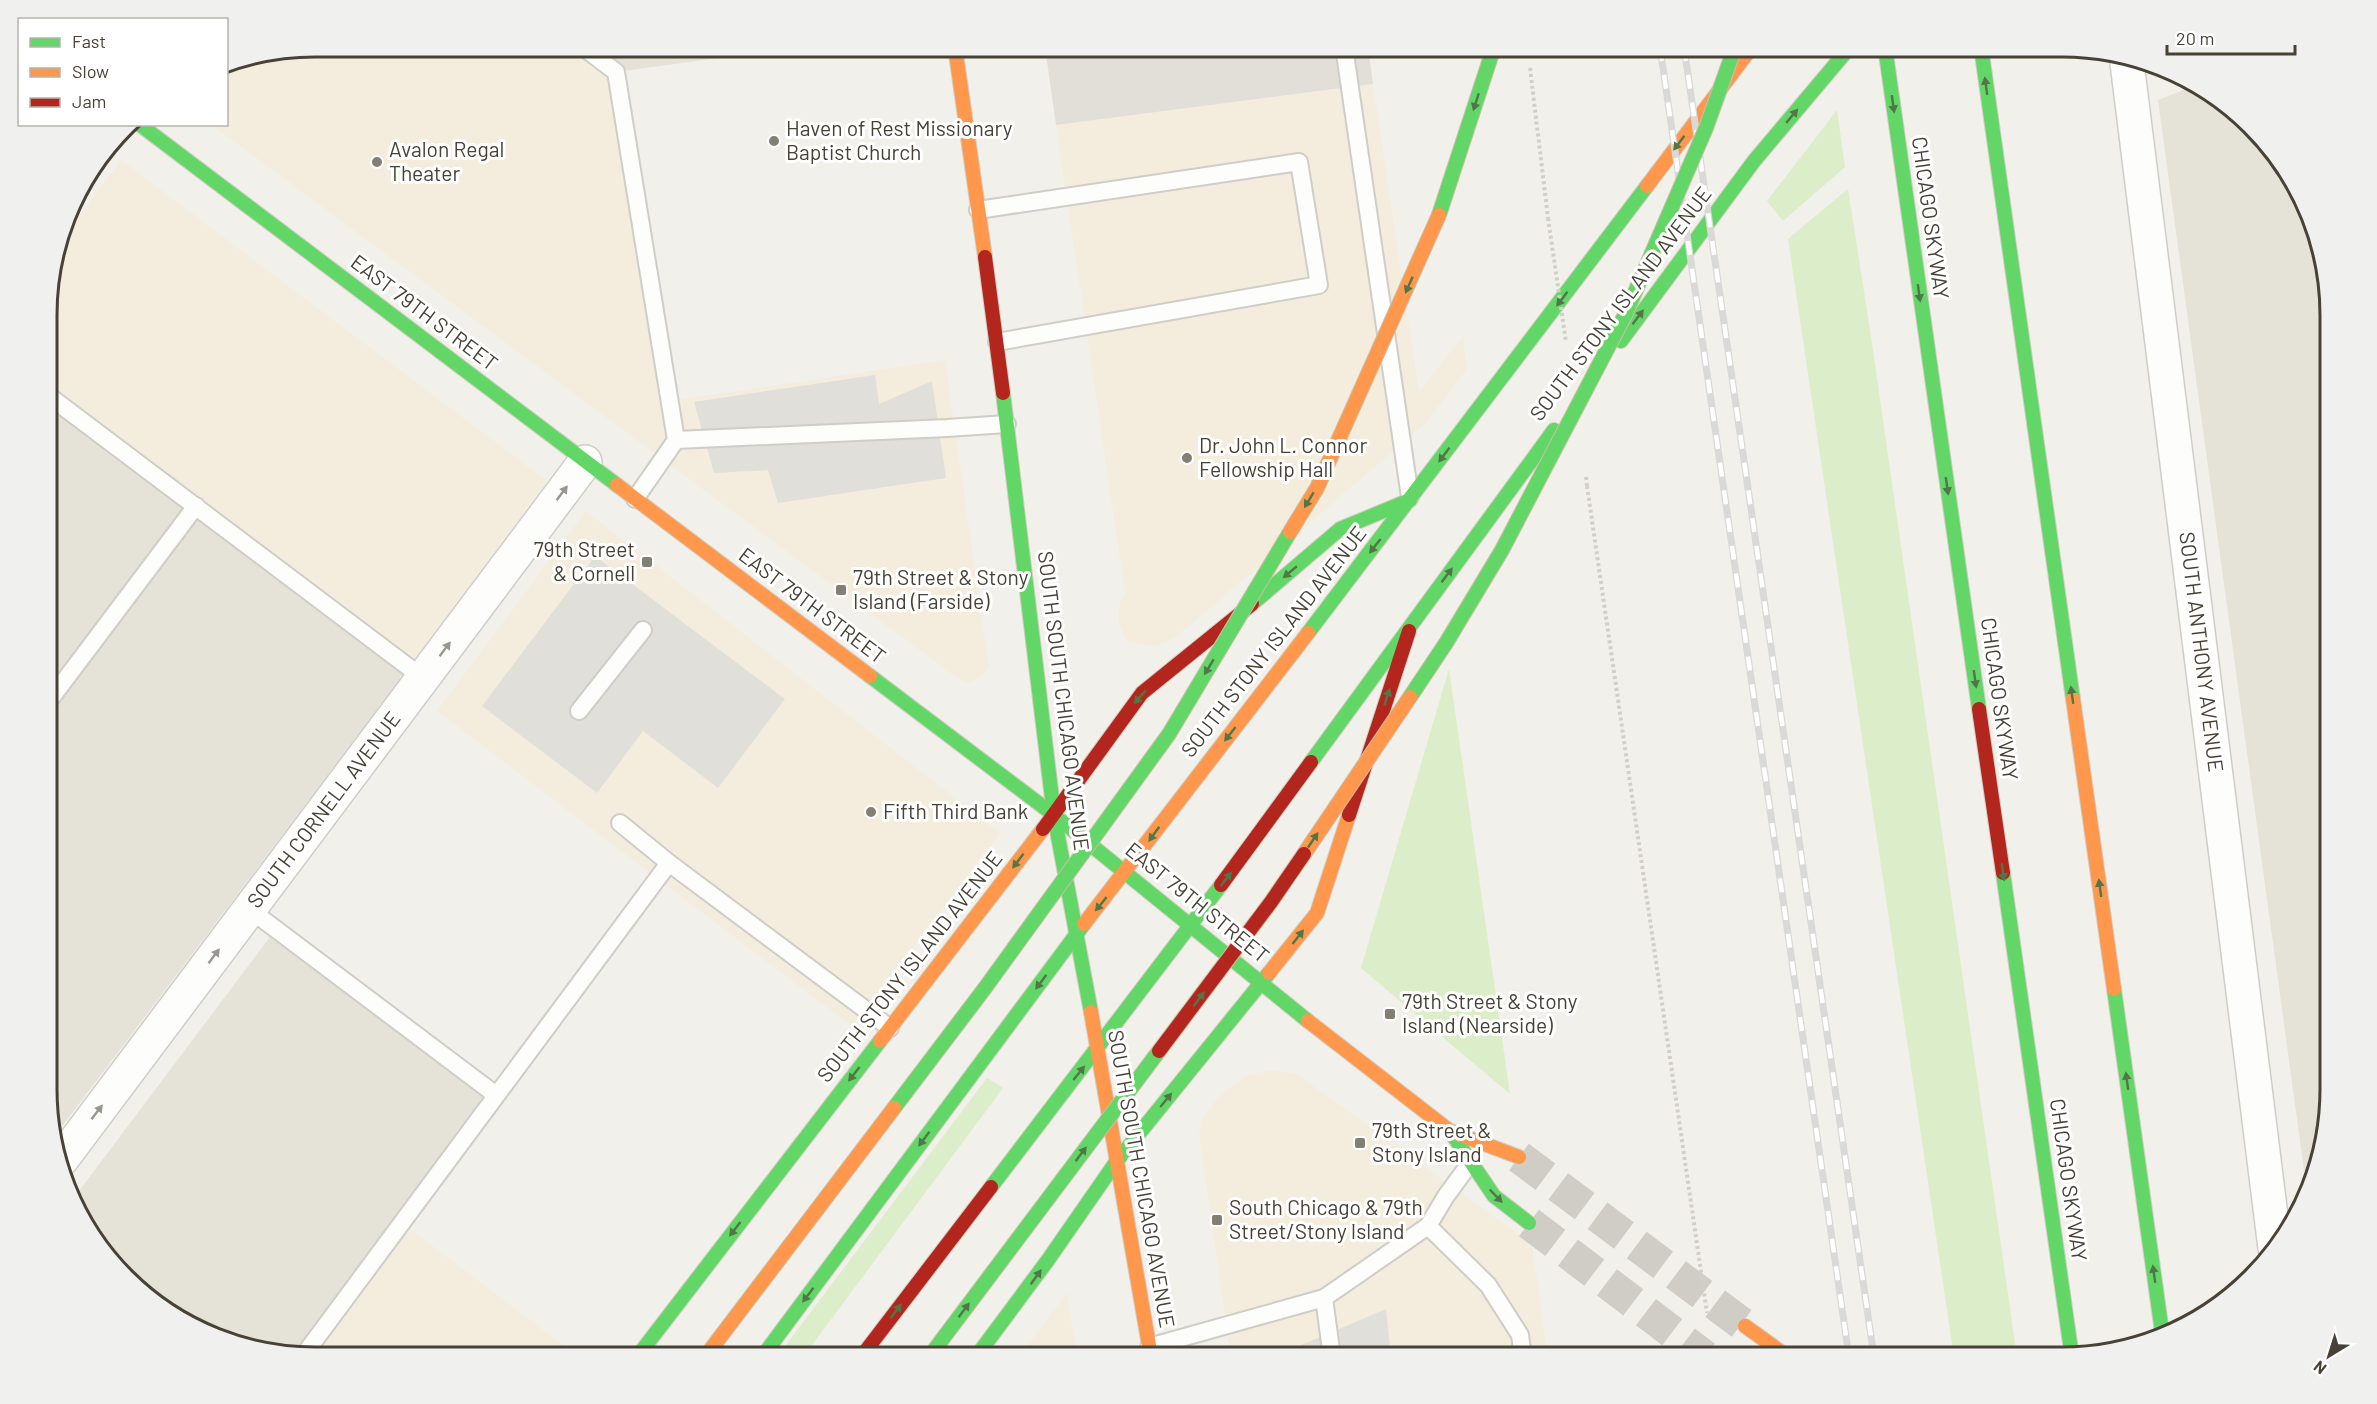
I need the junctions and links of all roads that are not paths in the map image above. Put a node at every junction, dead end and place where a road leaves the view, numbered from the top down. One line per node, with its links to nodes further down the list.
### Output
1 (596, 57): 16 (lane)
2 (957, 57): 12 (main road, SOUTH SOUTH CHICAGO AVENUE)
3 (1346, 57): 19 (lane)
4 (1490, 57): 50 (main road, one-way to 50, bridge)
5 (1730, 57): 53 (main road, one-way to 5, bridge)
6 (1744, 57): 19 (main road, SOUTH STONY ISLAND AVENUE, one-way to 19)
7 (1841, 57): 21 (main road, SOUTH STONY ISLAND AVENUE, one-way to 7)
8 (1887, 57): 60 (main road, CHICAGO SKYWAY, one-way to 60)
9 (1983, 57): 47 (main road, one-way to 9)
10 (2127, 66): 44 (street, SOUTH ANTHONY AVENUE)
11 (142, 126): 17 (main road, EAST 79TH STREET)
12 (978, 210): 13 (main road, SOUTH SOUTH CHICAGO AVENUE); 13 (lane)
13 (997, 342): 15 (main road, SOUTH SOUTH CHICAGO AVENUE)
14 (57, 402): 20 (lane)
15 (1007, 424): 16 (lane); 26 (main road, SOUTH SOUTH CHICAGO AVENUE)
16 (676, 440): 18 (lane)
17 (585, 462): 18 (main road, EAST 79TH STREET); 23 (street, SOUTH CORNELL AVENUE, one-way to 17)
18 (635, 499): 26 (main road, EAST 79TH STREET)
19 (1410, 500): 26 (main road, SOUTH STONY ISLAND AVENUE, one-way to 26); 29 (main road, SOUTH STONY ISLAND AVENUE, one-way to 29)
20 (195, 506): 23 (lane); 24 (lane)
21 (1412, 622): 31 (main road, SOUTH STONY ISLAND AVENUE, one-way to 21); 33 (main road, SOUTH STONY ISLAND AVENUE, one-way to 21)
22 (643, 630): 25 (lane)
23 (423, 678): 30 (street, SOUTH CORNELL AVENUE)
24 (57, 690)
25 (579, 711)
26 (1054, 815): 29 (main road, EAST 79TH STREET); 32 (main road, SOUTH SOUTH CHICAGO AVENUE); 34 (main road, SOUTH STONY ISLAND AVENUE, one-way to 34)
27 (620, 823): 28 (lane)
28 (669, 863): 34 (lane); 36 (lane)
29 (1126, 872): 31 (main road, EAST 79TH STREET); 32 (main road, SOUTH STONY ISLAND AVENUE, one-way to 32)
30 (249, 909): 36 (lane); 38 (street, SOUTH CORNELL AVENUE, one-way to 30)
31 (1191, 926): 33 (main road, EAST 79TH STREET); 35 (main road, SOUTH STONY ISLAND AVENUE)
32 (1075, 935): 35 (main road, SOUTH SOUTH CHICAGO AVENUE); 51 (main road, SOUTH STONY ISLAND AVENUE, one-way to 51)
33 (1262, 983): 37 (main road, EAST 79TH STREET); 40 (main road, SOUTH STONY ISLAND AVENUE, one-way to 33)
34 (890, 1028): 49 (main road, SOUTH STONY ISLAND AVENUE, one-way to 49)
35 (1098, 1050): 40 (main road, SOUTH SOUTH CHICAGO AVENUE); 52 (main road, SOUTH STONY ISLAND AVENUE, one-way to 35)
36 (496, 1095): 48 (lane)
37 (1450, 1131): 39 (main road, EAST 79TH STREET); 41 (main road, EAST 79TH STREET)
38 (66, 1154)
39 (1519, 1157)
40 (1116, 1162): 54 (main road, SOUTH STONY ISLAND AVENUE, one-way to 40); 55 (main road, SOUTH SOUTH CHICAGO AVENUE)
41 (1471, 1162): 42 (main road, EAST 79TH STREET, one-way to 42); 43 (lane)
42 (1529, 1223)
43 (1428, 1226): 45 (lane); 58 (lane)
44 (2274, 1237)
45 (1324, 1298): 56 (lane); 57 (lane)
46 (1745, 1326): 59 (main road)
47 (2161, 1327)
48 (310, 1347)
49 (645, 1347)
50 (713, 1347)
51 (769, 1347)
52 (869, 1347)
53 (937, 1347)
54 (983, 1347)
55 (1149, 1347)
56 (1166, 1347)
57 (1331, 1347)
58 (1522, 1347)
59 (1774, 1347)
60 (2070, 1347)

